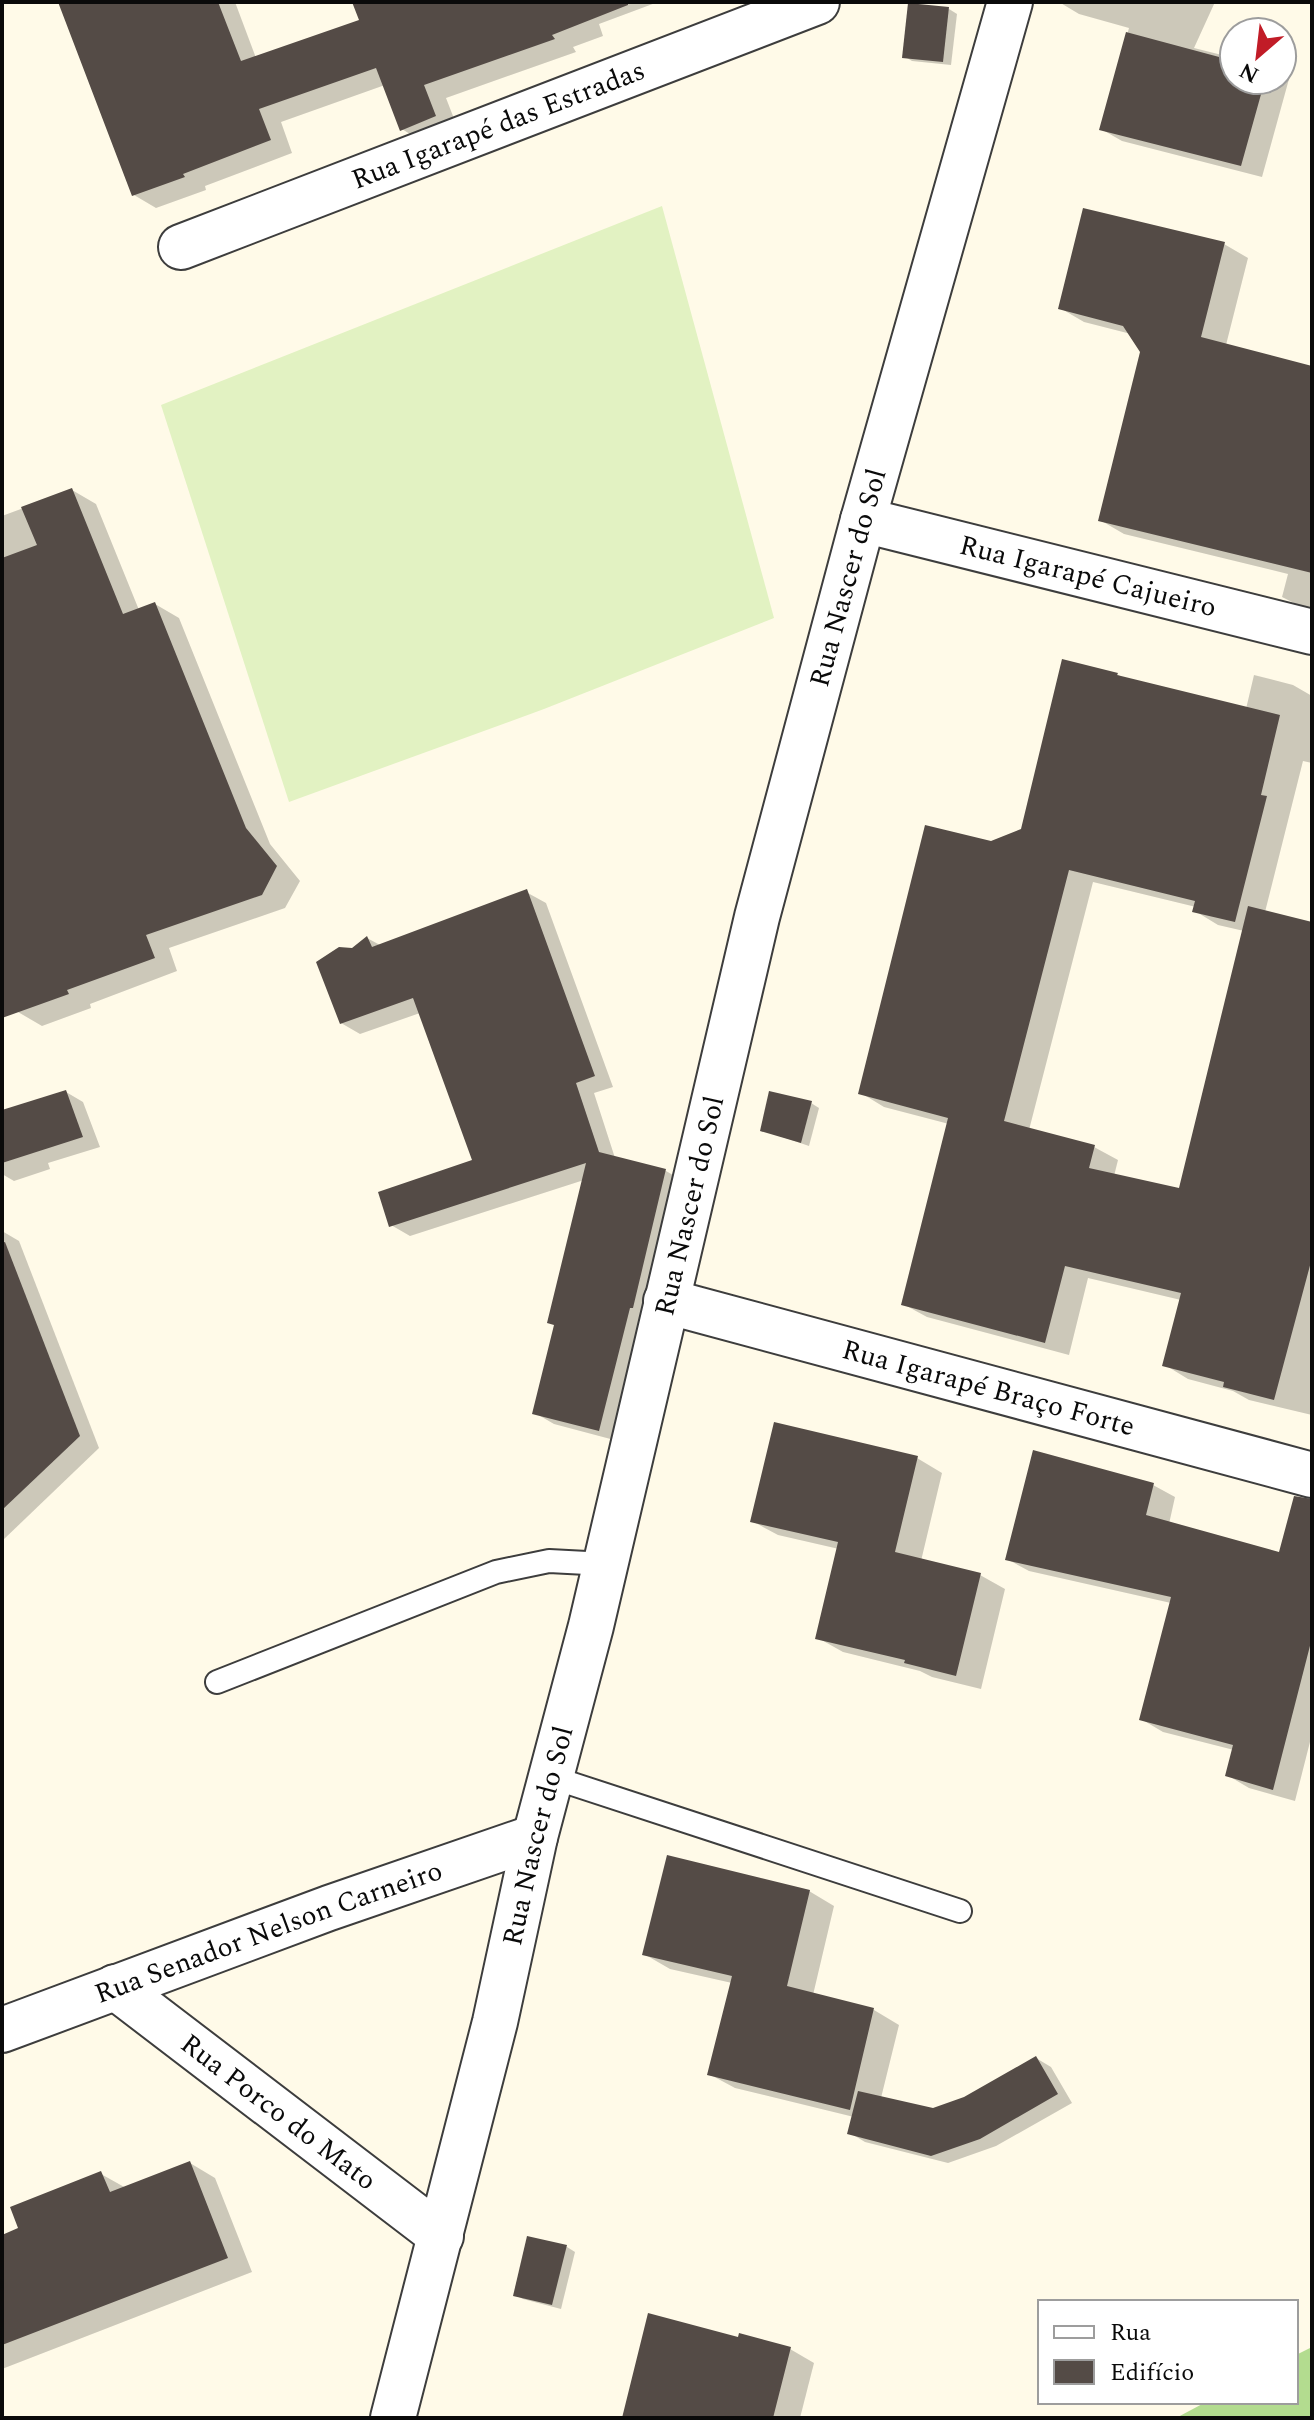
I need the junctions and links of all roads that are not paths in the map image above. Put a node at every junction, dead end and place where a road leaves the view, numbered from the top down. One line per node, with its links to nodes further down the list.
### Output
1 (817, 2): 3 (street, Rua Igarapé das Estradas)
2 (1010, 2): 4 (street, Rua Nascer do Sol)
3 (181, 247)
4 (863, 520): 5 (street, Rua Igarapé Cajueiro); 6 (street, Rua Nascer do Sol)
5 (1312, 632)
6 (666, 1301): 7 (street, Rua Igarapé Braço Forte); 8 (street, Rua Nascer do Sol)
7 (1312, 1475)
8 (606, 1564): 9 (lane); 10 (street, Rua Nascer do Sol)
9 (217, 1682)
10 (551, 1777): 11 (street, Rua Nascer do Sol); 12 (lane)
11 (535, 1837): 13 (street, Rua Senador Nelson Carneiro); 15 (street, Rua Nascer do Sol)
12 (960, 1911)
13 (115, 1987): 14 (street, Rua Senador Nelson Carneiro); 15 (street, Rua Porco do Mato)
14 (2, 2030)
15 (441, 2236): 16 (street, Rua Nascer do Sol)
16 (393, 2418)

